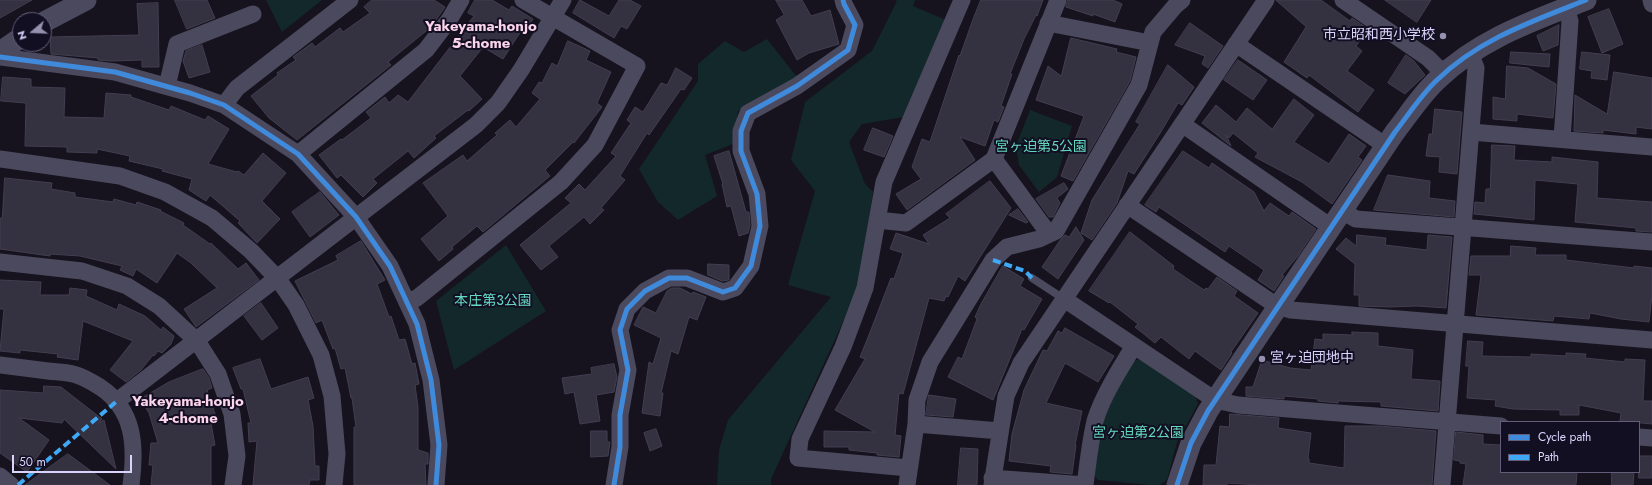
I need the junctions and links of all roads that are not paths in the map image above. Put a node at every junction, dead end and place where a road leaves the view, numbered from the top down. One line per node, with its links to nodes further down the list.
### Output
1 (86, 0): 18 (street)
2 (350, 0): 28 (street)
3 (461, 0): 34 (street)
4 (523, 0): 17 (street)
5 (563, 0): 17 (street)
6 (843, 0): 71 (street)
7 (962, 0): 40 (street)
8 (1058, 0): 19 (street)
9 (1182, 0): 21 (street)
10 (1266, 0): 22 (street)
11 (1343, 0): 26 (street)
12 (1586, 0): 15 (street)
13 (1651, 0): 14 (street)
14 (1652, 4)
15 (1566, 8): 24 (street); 31 (street)
16 (253, 14): 27 (street)
17 (552, 17): 38 (street); 48 (street)
18 (52, 18)
19 (1048, 24): 21 (street); 36 (street)
20 (12, 44): 23 (street)
21 (1150, 44): 42 (street)
22 (1236, 44): 29 (street); 32 (street)
23 (0, 52)
24 (1470, 53): 26 (street); 30 (street)
25 (0, 57): 27 (street)
26 (1444, 74): 32 (street)
27 (167, 86): 28 (street)
28 (224, 105): 34 (street)
29 (1182, 124): 37 (street); 39 (street)
30 (1471, 132): 31 (street); 41 (street)
31 (1562, 139): 33 (street)
32 (1386, 146): 39 (street)
33 (1652, 147)
34 (298, 154): 38 (street)
35 (0, 159): 46 (street)
36 (994, 159): 40 (street); 42 (street)
37 (1127, 205): 47 (street); 49 (street)
38 (356, 217): 46 (street); 48 (street)
39 (1337, 219): 41 (street); 49 (street)
40 (877, 220): 64 (street)
41 (1463, 228): 43 (street); 50 (street)
42 (1049, 234): 58 (street)
43 (1652, 242)
44 (0, 262): 52 (street)
45 (1032, 278): 47 (lane)
46 (278, 279): 52 (street); 69 (street)
47 (1064, 299): 53 (street); 60 (street)
48 (407, 302): 70 (street)
49 (1277, 306): 50 (street); 55 (street)
50 (1456, 324): 51 (street); 57 (street)
51 (1652, 340)
52 (197, 341): 56 (street); 68 (street)
53 (1134, 346): 55 (street); 72 (street)
54 (0, 365): 56 (street)
55 (1214, 400): 57 (street); 73 (street)
56 (117, 402): 67 (street)
57 (1448, 422): 59 (street); 74 (street)
58 (916, 424): 60 (street); 64 (street)
59 (1500, 426)
60 (1000, 431): 65 (street)
61 (1640, 437): 62 (street)
62 (1652, 438)
63 (0, 476): 66 (street)
64 (908, 477)
65 (992, 482): 72 (street)
66 (11, 485)
67 (131, 485)
68 (234, 485)
69 (334, 485)
70 (436, 485)
71 (614, 485)
72 (1085, 485)
73 (1177, 485)
74 (1442, 485)

